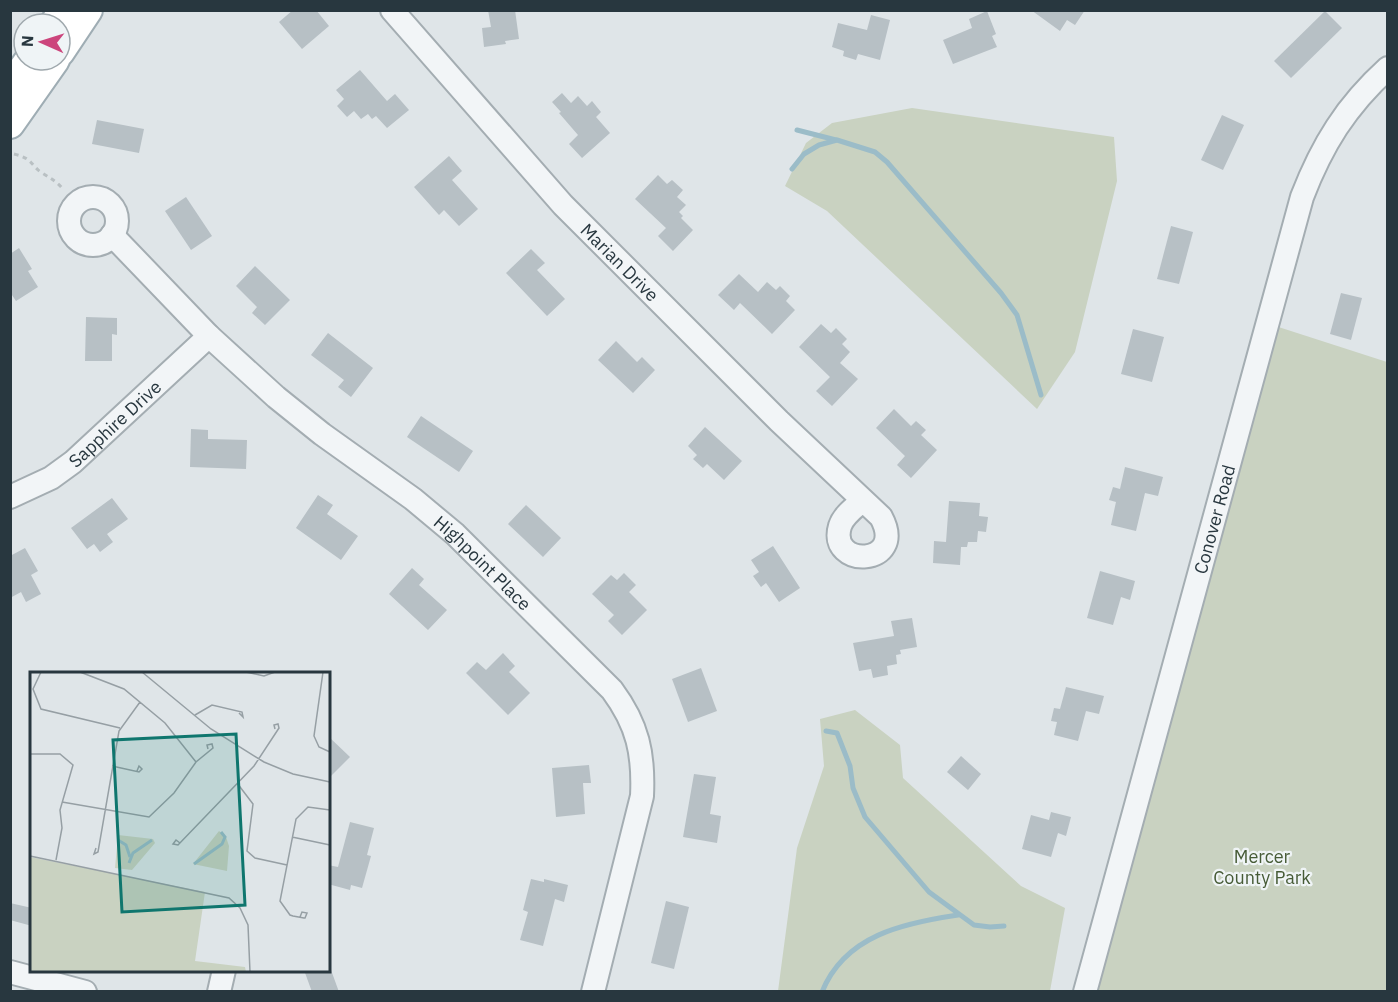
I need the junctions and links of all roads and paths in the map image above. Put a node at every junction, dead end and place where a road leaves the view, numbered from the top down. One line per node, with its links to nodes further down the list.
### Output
1 (88, 10): 3 (main road)
2 (397, 12): 14 (street, Marian Drive)
3 (72, 34)
4 (1388, 68): 20 (street, Conover Road)
5 (21, 72): 7 (main road)
6 (47, 72): 8 (main road)
7 (10, 87)
8 (10, 124)
9 (14, 154): 10 (path)
10 (63, 188)
11 (112, 235): 12 (street, Highpoint Place)
12 (209, 336): 13 (street, Sapphire Drive); 19 (street, Highpoint Place)
13 (10, 497)
14 (861, 501)
15 (10, 972): 17 (street)
16 (224, 972): 18 (street)
17 (85, 992)
18 (219, 992)
19 (593, 992)
20 (1085, 992)

